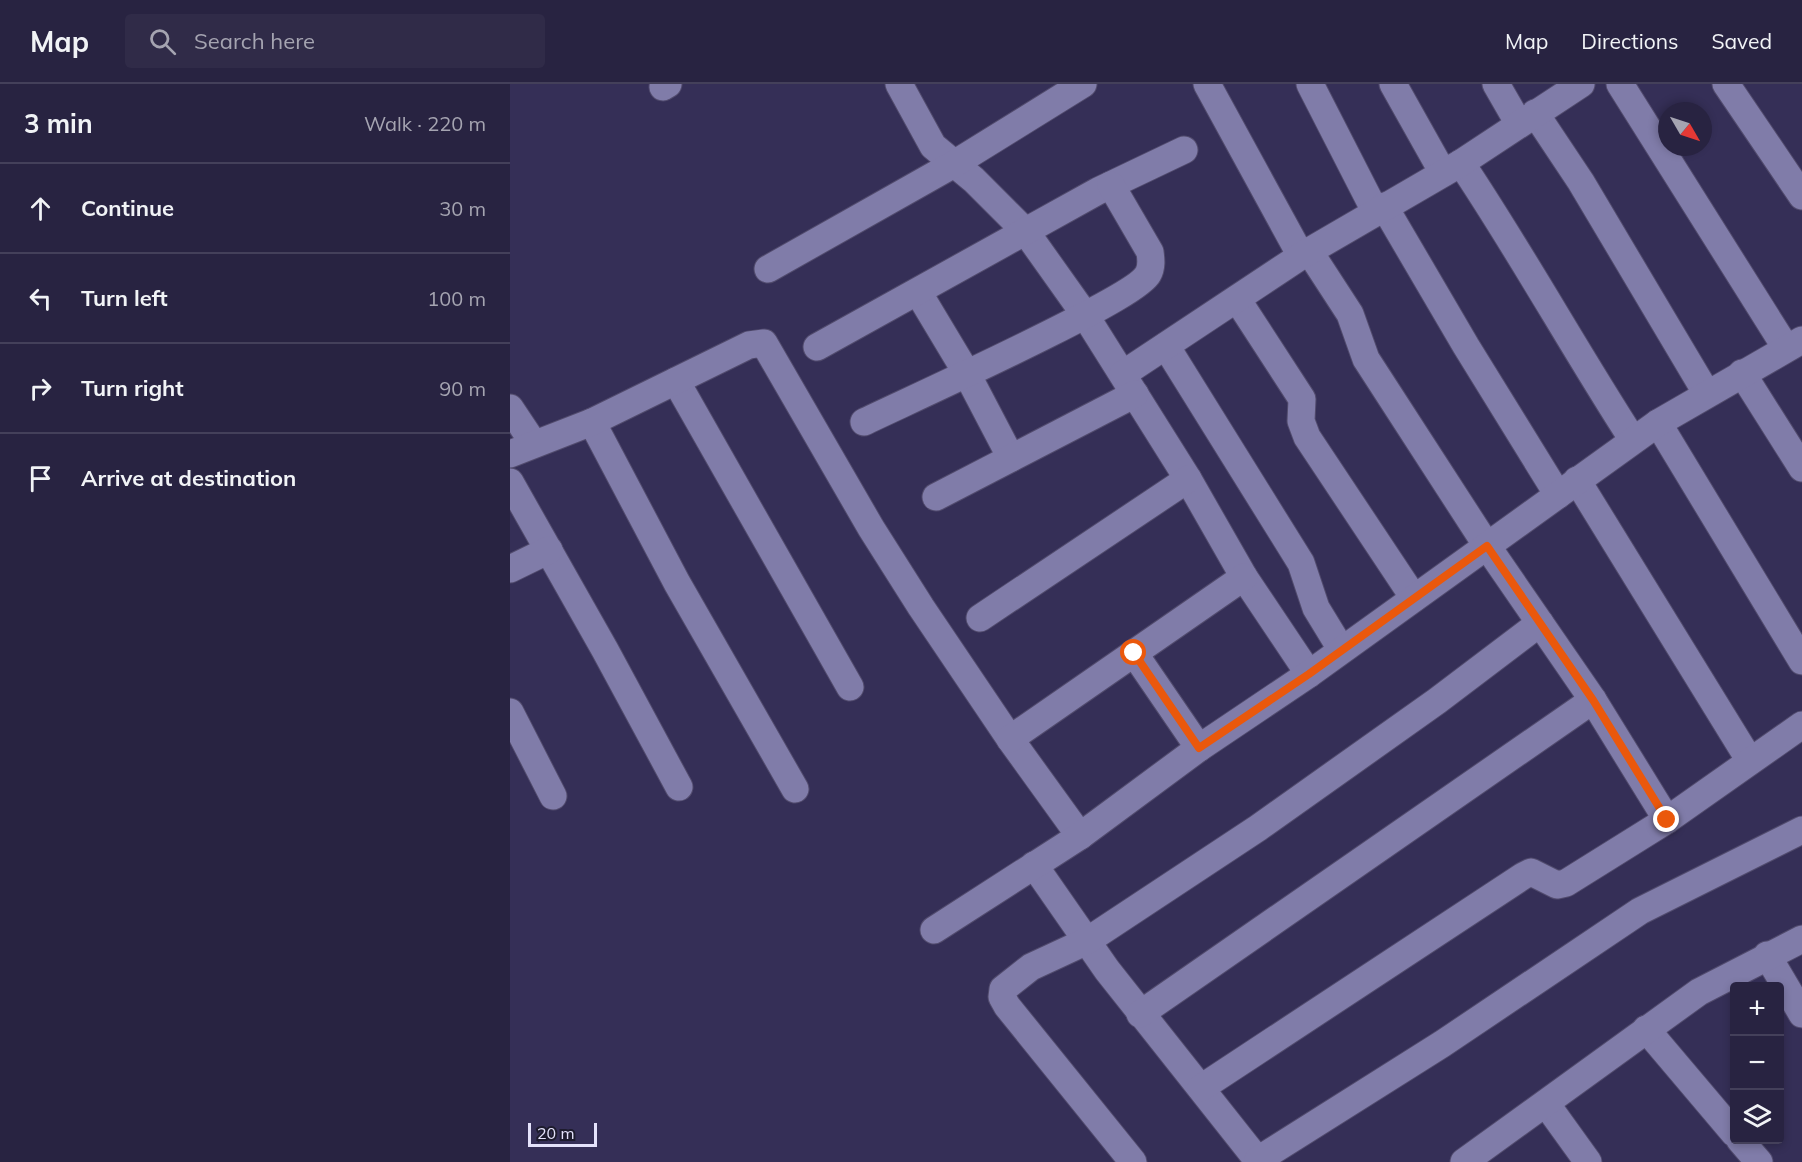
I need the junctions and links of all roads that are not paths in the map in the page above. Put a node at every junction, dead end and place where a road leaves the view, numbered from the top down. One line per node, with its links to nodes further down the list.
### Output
1 (898, 84): 12 (street)
2 (1083, 84): 12 (street)
3 (1207, 84): 18 (street)
4 (1310, 84): 16 (street)
5 (1394, 84): 13 (street)
6 (1496, 84): 10 (street)
7 (1581, 84): 10 (street)
8 (1620, 84): 23 (street)
9 (1725, 84): 15 (street)
10 (1527, 119): 13 (street); 30 (street)
11 (1184, 150): 14 (street)
12 (954, 164): 17 (street); 19 (street)
13 (1452, 168): 16 (street); 35 (street)
14 (1111, 184): 17 (street); 22 (street)
15 (1802, 196)
16 (1380, 208): 18 (street); 41 (street)
17 (1026, 232): 20 (street); 22 (street)
18 (1305, 253): 21 (street); 43 (street)
19 (768, 269)
20 (918, 292): 25 (street); 26 (street)
21 (1237, 298): 24 (street); 47 (street)
22 (1085, 315): 26 (street); 29 (street)
23 (1794, 344): 27 (street)
24 (1167, 346): 29 (street); 50 (street)
25 (816, 347)
26 (966, 372): 33 (street); 37 (street)
27 (1742, 373): 30 (street); 38 (street)
28 (676, 381): 32 (street); 54 (street); 58 (street)
29 (1129, 384): 37 (street); 39 (street)
30 (1707, 394): 34 (street)
31 (510, 408): 36 (street)
32 (592, 422): 36 (street); 62 (street)
33 (864, 422)
34 (1658, 423): 35 (street); 52 (street)
35 (1633, 440): 41 (street)
36 (522, 449)
37 (1011, 458): 42 (street)
38 (1802, 468)
39 (1188, 479): 46 (street); 48 (street)
40 (510, 482): 44 (street)
41 (1568, 488): 43 (street); 60 (street)
42 (936, 497)
43 (1487, 546): 47 (street); 49 (street)
44 (549, 550): 45 (street); 61 (street)
45 (510, 569)
46 (1244, 577): 51 (street); 53 (street)
47 (1414, 598): 50 (street)
48 (980, 618)
49 (1540, 623): 55 (street); 70 (street)
50 (1341, 650): 53 (street)
51 (1134, 653): 58 (street); 59 (street)
52 (1802, 661)
53 (1309, 674): 59 (street)
54 (850, 687)
55 (1593, 700): 64 (street); 72 (street)
56 (510, 712): 63 (street)
57 (1802, 725): 60 (street)
58 (1010, 739): 66 (street)
59 (1199, 748): 66 (street)
60 (1750, 761): 64 (street)
61 (679, 787)
62 (795, 789)
63 (553, 796)
64 (1667, 820): 75 (street)
65 (1802, 830): 79 (street)
66 (1080, 836): 67 (street)
67 (1034, 865): 68 (street); 70 (street)
68 (934, 930)
69 (1802, 939): 71 (street)
70 (1087, 941): 72 (street); 80 (street)
71 (1767, 955): 73 (street); 74 (street)
72 (1140, 1014): 75 (street)
73 (1802, 1014)
74 (1646, 1029): 76 (street); 77 (street)
75 (1201, 1088): 79 (street)
76 (1547, 1104): 81 (street); 82 (street)
77 (1730, 1128)
78 (1743, 1144): 83 (street)
79 (1259, 1161)
80 (1133, 1162)
81 (1464, 1162)
82 (1588, 1162)
83 (1759, 1162)

